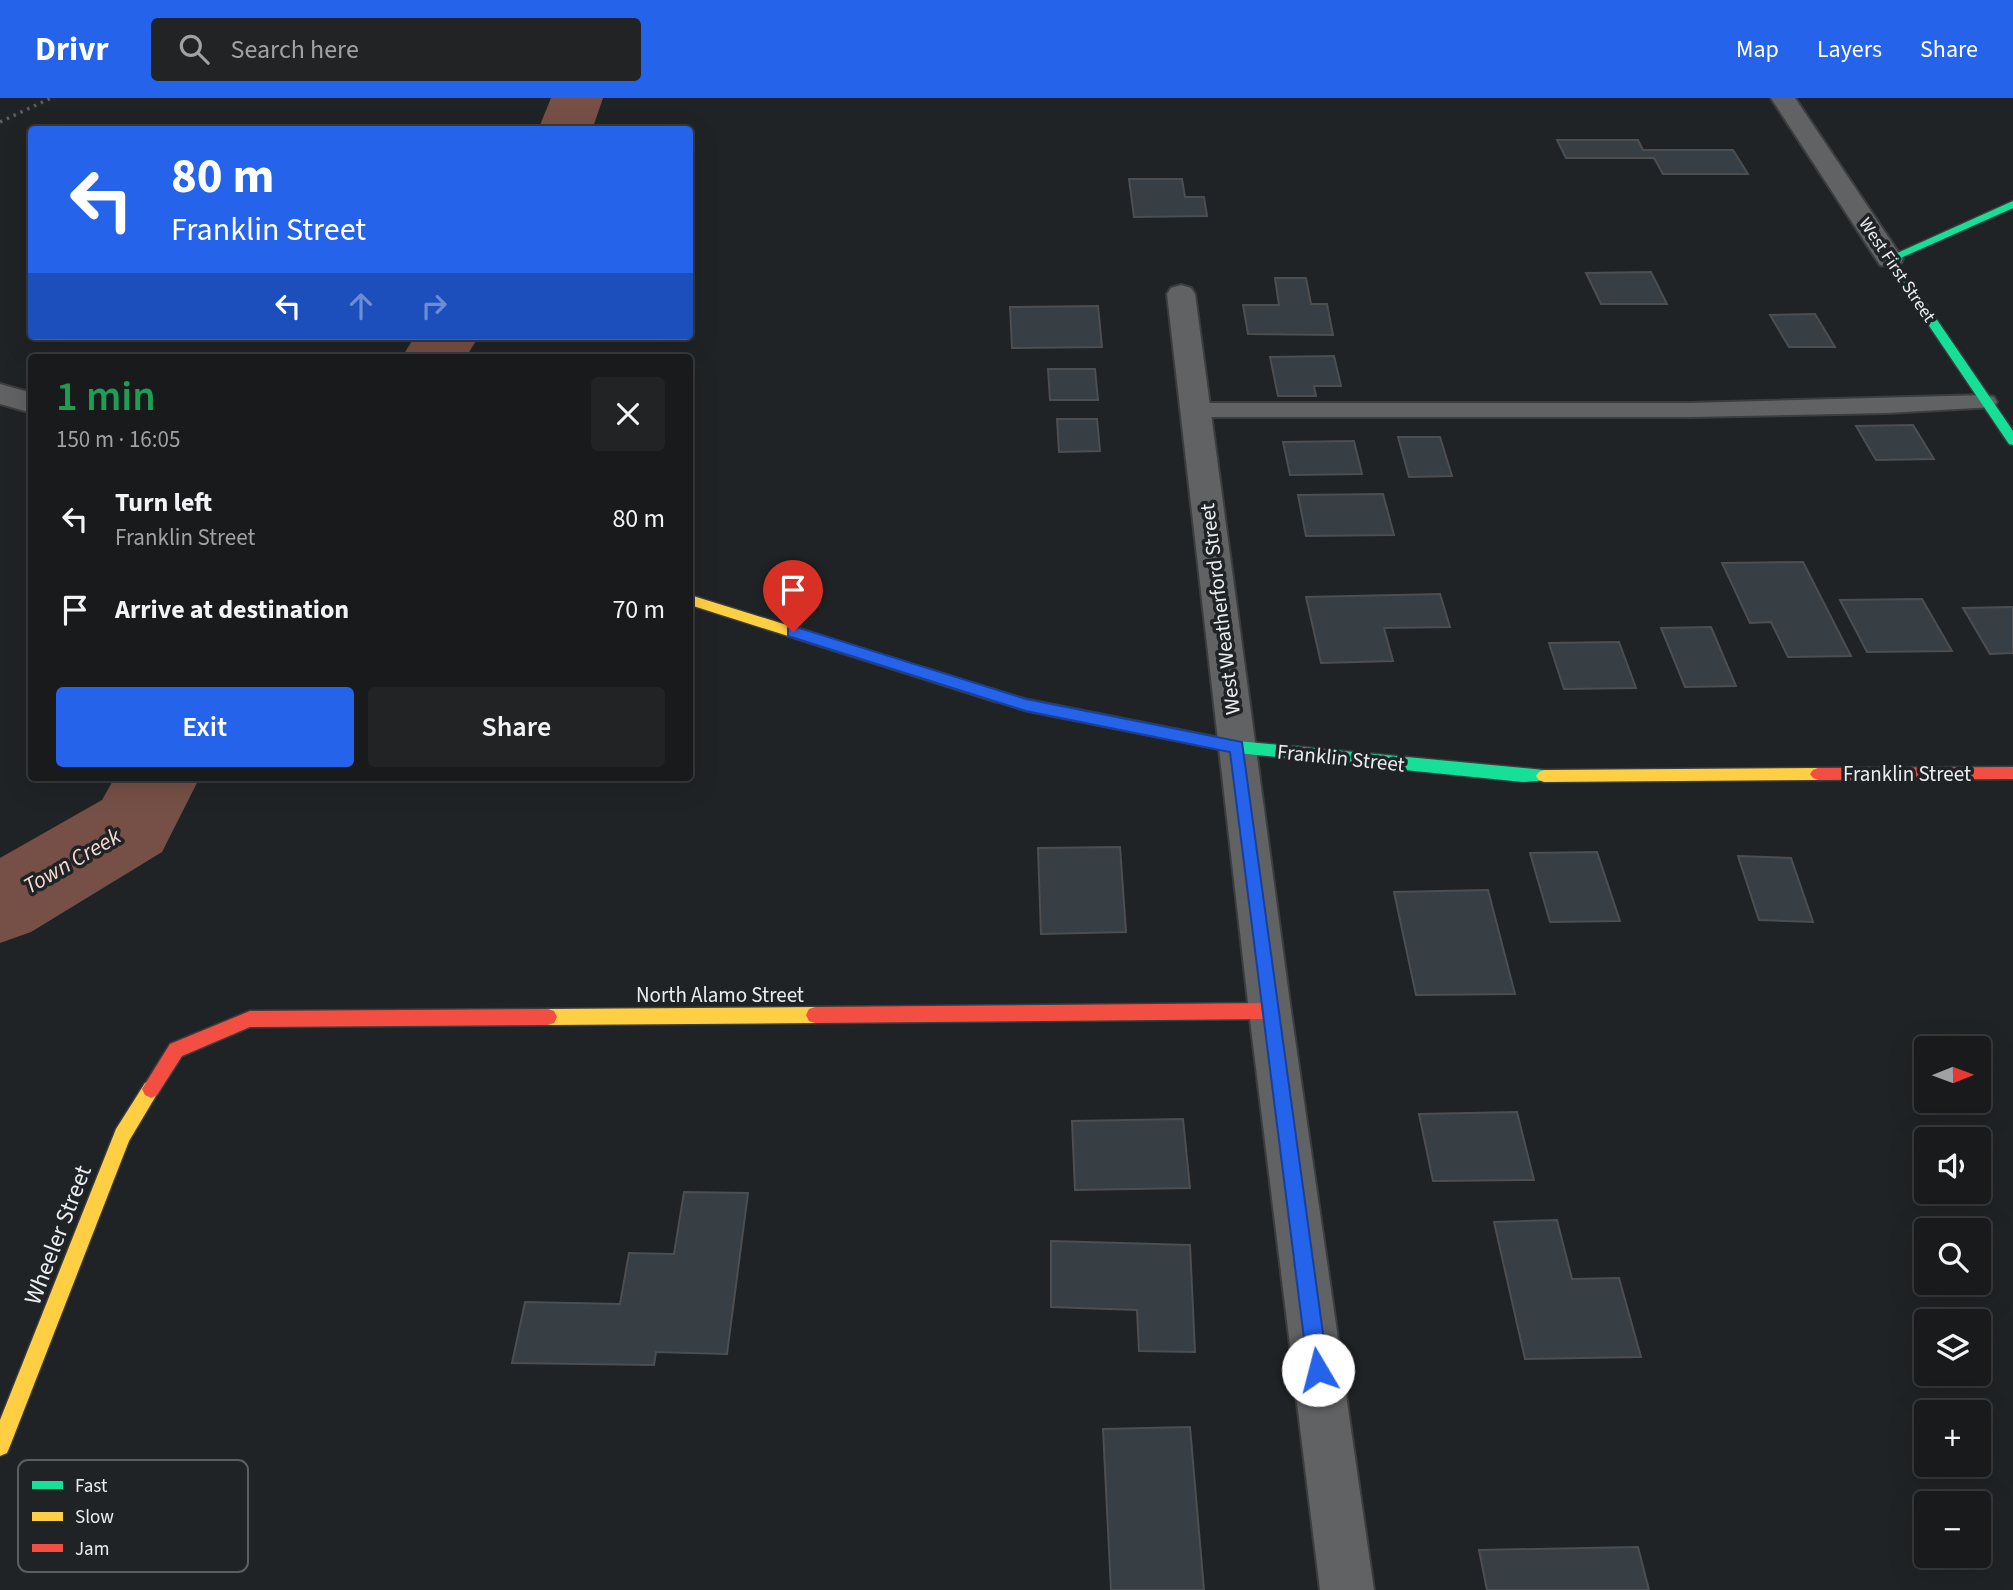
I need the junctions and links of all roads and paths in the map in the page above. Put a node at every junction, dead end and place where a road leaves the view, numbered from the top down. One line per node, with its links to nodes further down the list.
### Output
1 (1783, 98): 3 (street, West First Street)
2 (2013, 204): 3 (street)
3 (1890, 259): 7 (street, West First Street)
4 (1181, 294): 8 (street, West Weatherford Street)
5 (0, 394): 6 (street)
6 (28, 402)
7 (1986, 402): 8 (lane); 9 (street, West First Street)
8 (1196, 410): 11 (street, West Weatherford Street)
9 (2013, 441)
10 (693, 601): 11 (street, Franklin Street)
11 (1237, 747): 12 (street, Franklin Street); 13 (street, West Weatherford Street)
12 (2013, 774)
13 (1270, 1011): 14 (street, North Alamo Street); 16 (street, West Weatherford Street)
14 (176, 1050): 15 (street, Wheeler Street)
15 (0, 1446)
16 (1348, 1590)

